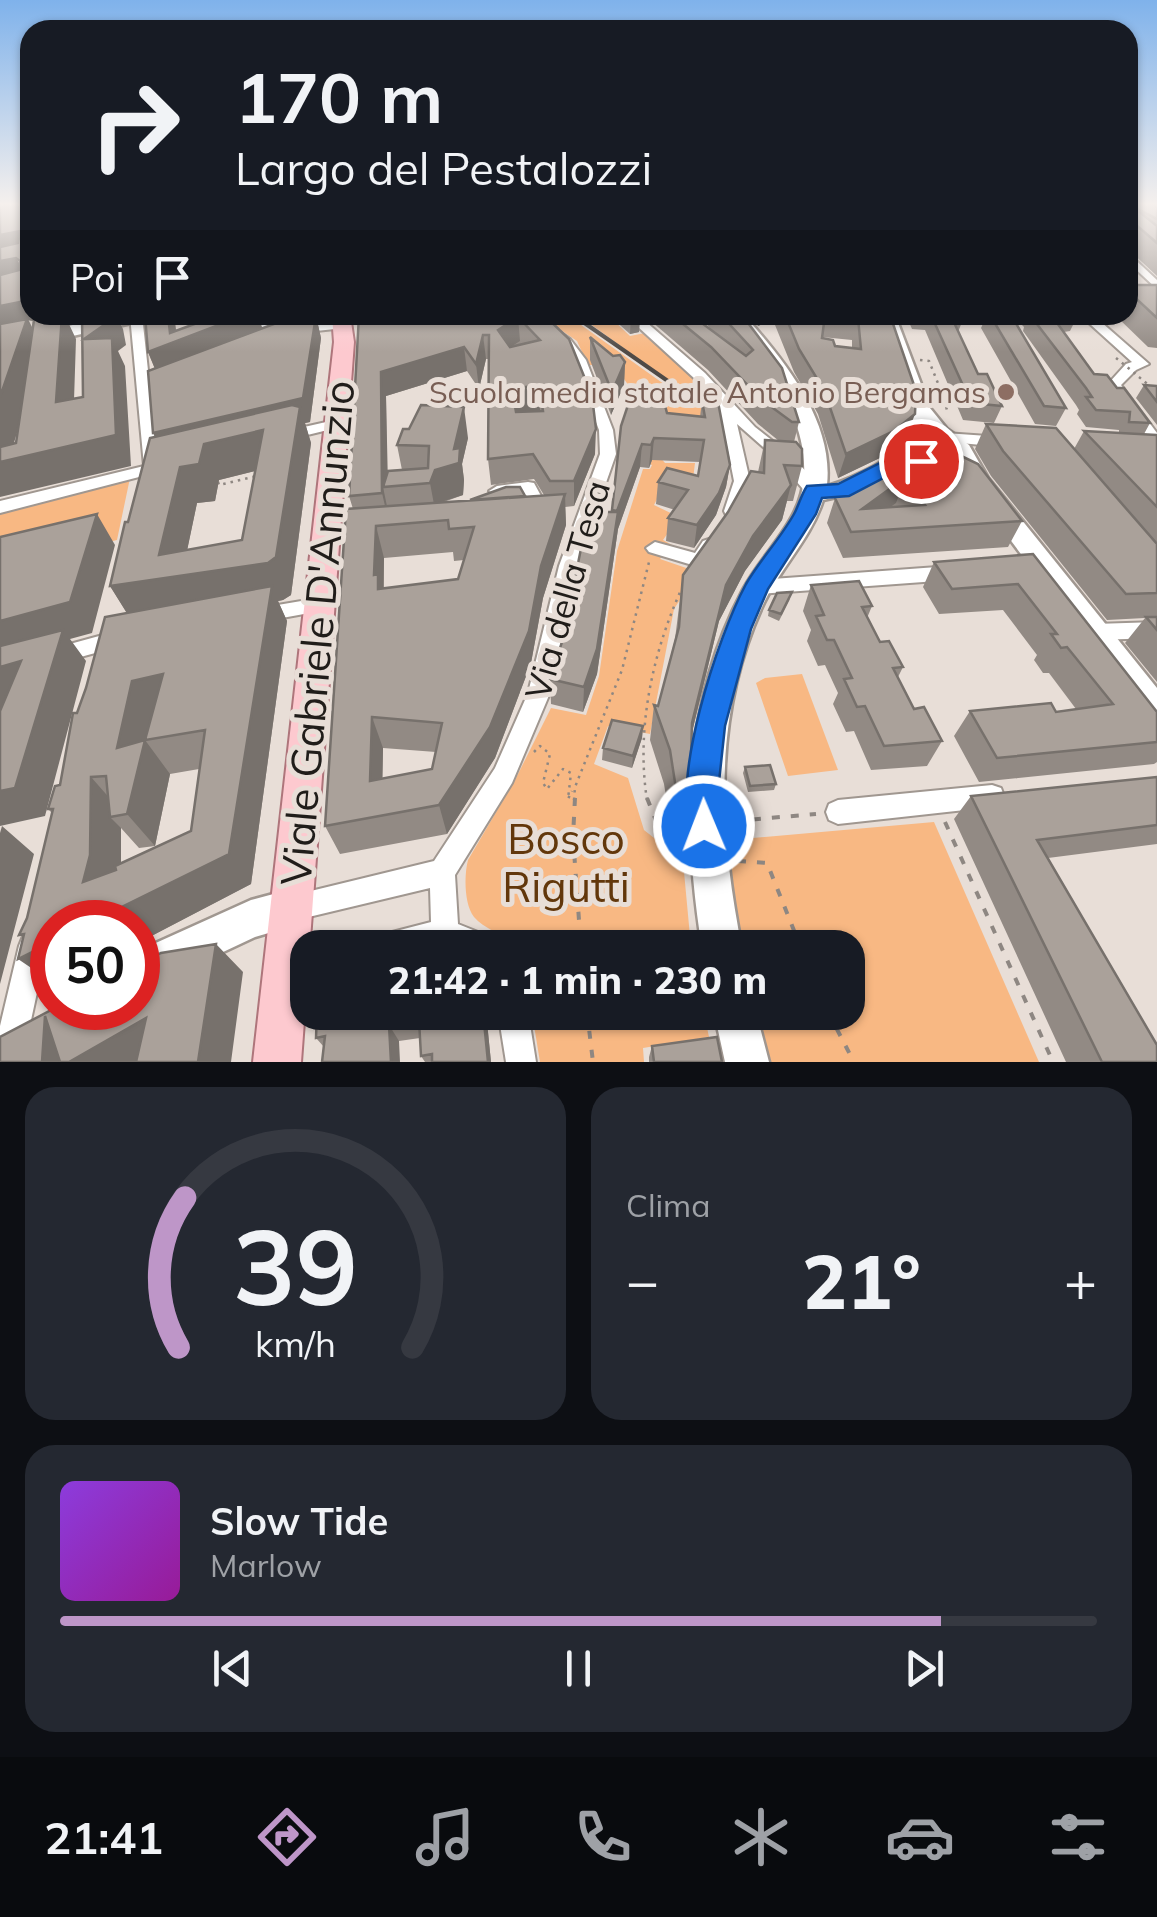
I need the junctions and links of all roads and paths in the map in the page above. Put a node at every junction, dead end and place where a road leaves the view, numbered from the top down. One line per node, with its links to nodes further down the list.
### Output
1 (1138, 266): 2 (street)
2 (1157, 286)
3 (98, 325): 15 (main road)
4 (141, 325): 35 (street)
5 (265, 325): 13 (street)
6 (317, 325): 13 (street)
7 (342, 325): 23 (main road, Viale Gabriele D'Annunzio)
8 (540, 325): 36 (street, Via della Tesa)
9 (643, 325): 21 (street)
10 (744, 325): 33 (main road)
11 (890, 325): 22 (main road)
12 (1096, 325): 18 (street)
13 (282, 336): 14 (street)
14 (267, 342)
15 (0, 346)
16 (909, 358): 22 (path)
17 (1116, 358): 18 (path, bridge)
18 (1140, 370): 19 (street); 20 (path); 26 (street)
19 (1155, 375)
20 (1157, 392)
21 (725, 405): 33 (street); 39 (street)
22 (927, 409): 27 (main road)
23 (335, 424): 24 (street); 42 (main road, Viale Gabriele D'Annunzio)
24 (265, 441)
25 (1014, 442): 27 (street)
26 (1157, 447): 28 (street)
27 (939, 450): 33 (main road); 45 (main road)
28 (1139, 450)
29 (249, 472): 31 (path)
30 (264, 474): 31 (path)
31 (250, 478): 32 (path)
32 (218, 480)
33 (814, 491): 41 (main road)
34 (481, 496): 36 (street)
35 (0, 506)
36 (564, 516): 37 (street); 59 (street, Via della Tesa)
37 (524, 519)
38 (655, 548): 39 (street); 49 (path)
39 (699, 561): 57 (path)
40 (966, 572): 41 (street)
41 (757, 587): 64 (main road)
42 (319, 605): 43 (street); 60 (main road, Viale Gabriele D'Annunzio)
43 (236, 619)
44 (1157, 630): 45 (street)
45 (1094, 632): 48 (main road)
46 (146, 634): 47 (street)
47 (36, 662)
48 (1157, 711)
49 (589, 751): 50 (path); 52 (path)
50 (604, 755)
51 (529, 756): 52 (path)
52 (574, 787): 63 (path)
53 (1019, 793): 54 (street)
54 (832, 813): 56 (path)
55 (942, 815): 80 (path)
56 (718, 822)
57 (688, 845)
58 (737, 861): 65 (path)
59 (442, 872): 60 (street); 62 (street)
60 (292, 908): 61 (main road, Viale Gabriele D'Annunzio); 67 (main road)
61 (294, 930)
62 (445, 930)
63 (581, 930)
64 (719, 930)
65 (795, 930)
66 (30, 956): 74 (street)
67 (160, 962)
68 (290, 1001): 75 (main road, Viale Gabriele D'Annunzio)
69 (35, 1030): 74 (main road)
70 (517, 1030): 76 (street)
71 (589, 1030): 77 (path)
72 (740, 1030): 78 (main road)
73 (837, 1030): 79 (path)
74 (5, 1050)
75 (278, 1062)
76 (521, 1062)
77 (592, 1062)
78 (747, 1062)
79 (854, 1062)
80 (1053, 1062)

